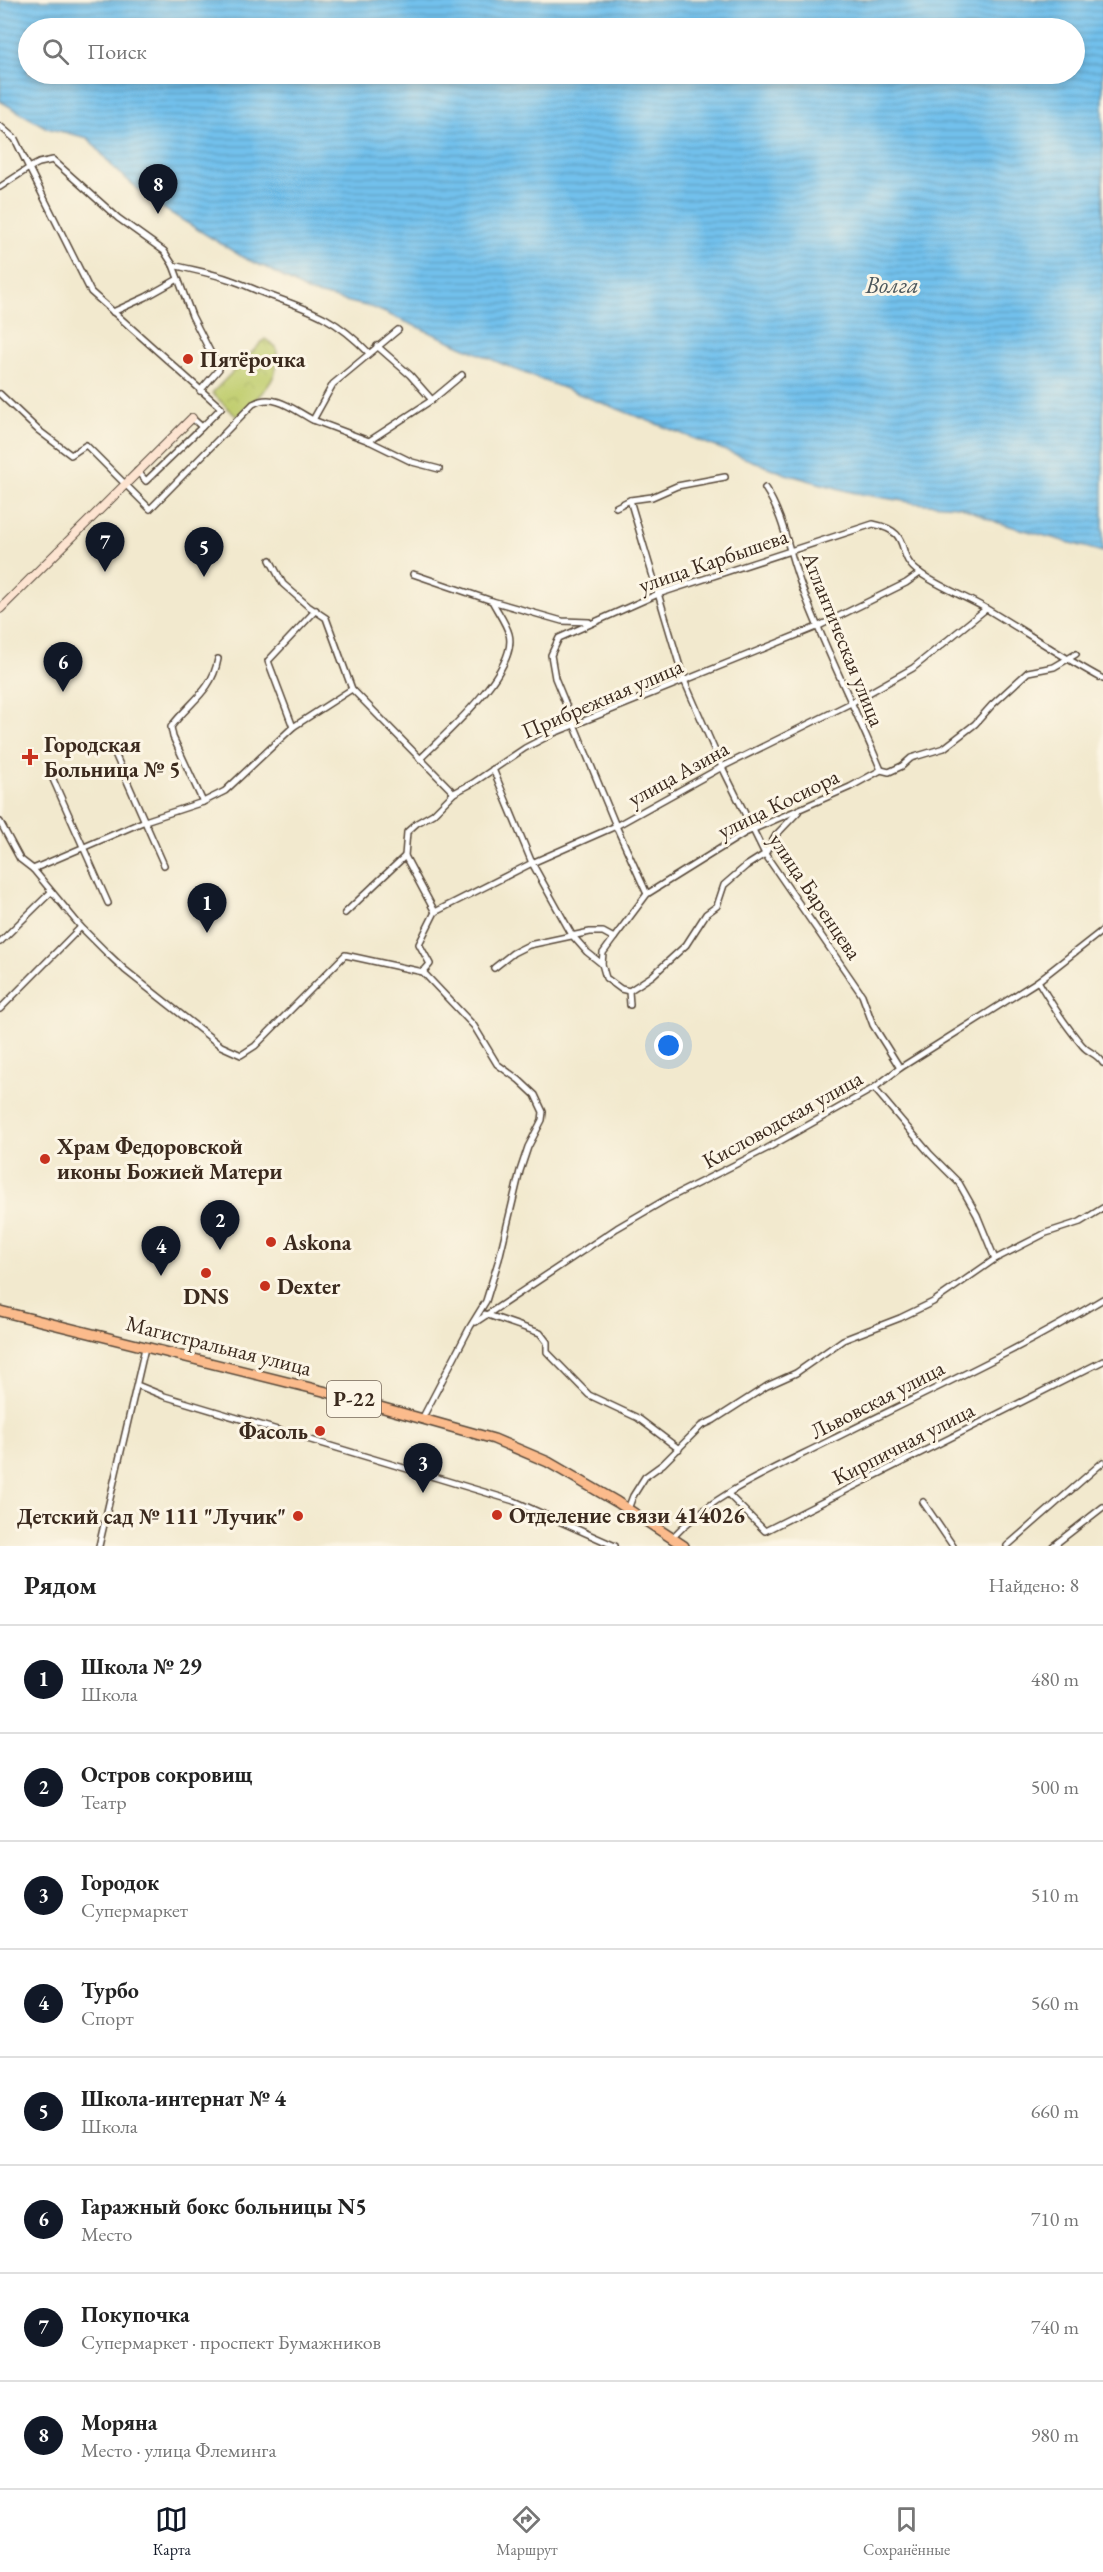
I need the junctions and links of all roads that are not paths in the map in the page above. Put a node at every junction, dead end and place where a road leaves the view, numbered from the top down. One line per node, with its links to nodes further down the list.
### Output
1 (0, 126): 2 (street)
2 (29, 168): 3 (street); 4 (street); 6 (street)
3 (0, 187)
4 (173, 265): 5 (street); 9 (street)
5 (178, 279): 6 (street); 11 (street)
6 (113, 312): 11 (street)
7 (398, 330): 8 (street)
8 (377, 346): 9 (street); 13 (street)
9 (369, 353): 15 (street)
10 (462, 375): 13 (street)
11 (200, 391): 16 (street)
12 (0, 394): 21 (street)
13 (432, 400): 17 (street)
14 (192, 418): 16 (street); 19 (street)
15 (313, 420): 17 (street); 21 (street)
16 (202, 427): 19 (street)
17 (369, 441): 18 (street)
18 (440, 469)
19 (137, 471): 21 (street)
20 (724, 477): 23 (street)
21 (124, 484): 31 (street)
22 (765, 488): 25 (street, Атлантическая улица)
23 (630, 500): 24 (street); 29 (street, улица Баренцева)
24 (616, 507)
25 (790, 552): 27 (street, улица Карбышева); 29 (street, улица Карбышева); 35 (street, Атлантическая улица)
26 (270, 560): 33 (street)
27 (921, 573): 32 (street, улица Карбышева); 35 (street, Прибрежная улица)
28 (413, 574): 30 (street)
29 (658, 594): 34 (street, улица Карбышева); 40 (street, улица Баренцева)
30 (492, 601): 34 (street); 46 (street)
31 (0, 609)
32 (986, 609): 38 (street, улица Карбышева); 42 (street, улица Азина)
33 (316, 610): 41 (street); 44 (street)
34 (594, 622): 43 (street, улица Карбышева)
35 (817, 627): 40 (street, Прибрежная улица); 42 (street, Атлантическая улица)
36 (1076, 654): 38 (street, улица Косиора)
37 (218, 659): 52 (street)
38 (1068, 661): 39 (street, улица Карбышева); 49 (street, улица Косиора)
39 (1103, 679)
40 (684, 680): 43 (street, Прибрежная улица); 47 (street, улица Баренцева)
41 (352, 689): 44 (street); 46 (street)
42 (851, 703): 47 (street, улица Азина); 49 (street, Атлантическая улица)
43 (575, 726): 48 (street, Прибрежная улица); 56 (street, улица Карбышева)
44 (293, 727): 52 (street)
45 (112, 747): 54 (street)
46 (420, 759): 51 (street)
47 (722, 767): 56 (street, улица Азина); 57 (street, улица Баренцева)
48 (493, 769): 51 (street, Прибрежная улица); 61 (street)
49 (881, 770): 53 (street, улица Косиора)
50 (52, 777): 58 (street)
51 (454, 793): 60 (street, Прибрежная улица)
52 (203, 802): 54 (street)
53 (804, 807): 57 (street, улица Косиора); 59 (street)
54 (145, 821): 58 (street); 62 (street)
55 (0, 822): 63 (street)
56 (616, 826): 61 (street, улица Азина); 65 (street, улица Карбышева)
57 (752, 829): 59 (street, улица Баренцева); 65 (street, улица Косиора)
58 (83, 849): 63 (street); 66 (street)
59 (765, 854): 78 (street); 82 (street, улица Баренцева)
60 (405, 856): 67 (street); 68 (street)
61 (532, 863): 67 (street, улица Азина); 71 (street)
62 (164, 865)
63 (33, 869): 64 (street)
64 (51, 892): 69 (street); 73 (street)
65 (647, 894): 72 (street, улица Косиора)
66 (108, 903)
67 (435, 912): 76 (street)
68 (345, 913)
69 (81, 927): 76 (street); 80 (street)
70 (1103, 930): 77 (street, Кисловодская улица)
71 (572, 934): 72 (street); 74 (street); 75 (street)
72 (614, 938): 74 (street, улица Косиора)
73 (0, 942)
74 (602, 964): 78 (street)
75 (494, 968)
76 (423, 972): 89 (street)
77 (1038, 981): 81 (street); 82 (street, Кисловодская улица)
78 (630, 992): 79 (street)
79 (630, 1005)
80 (0, 1009)
81 (1103, 1063)
82 (900, 1068): 83 (street, Кисловодская улица)
83 (874, 1088): 85 (street); 88 (street, Кисловодская улица)
84 (1103, 1208): 85 (street)
85 (995, 1260): 94 (street)
86 (1103, 1299): 96 (street, Львовская улица)
87 (0, 1311): 90 (highway, Магистральная улица / Р-22)
88 (485, 1314): 89 (street, Кисловодская улица); 94 (street)
89 (470, 1327): 93 (street)
90 (145, 1348): 92 (street); 93 (highway, Магистральная улица / Р-22)
91 (1103, 1361): 96 (street, Кирпичная улица)
92 (137, 1385): 101 (street); 102 (street)
93 (423, 1417): 99 (highway, Магистральная улица / Р-22)
94 (679, 1449): 99 (street)
95 (1103, 1462): 105 (street)
96 (728, 1494): 100 (street, Львовская улица)
97 (923, 1502): 104 (street)
98 (1103, 1507): 106 (street)
99 (628, 1509): 100 (highway, Магистральная улица / Р-22)
100 (672, 1538): 103 (highway, Магистральная улица / Р-22)
101 (99, 1546)
102 (615, 1546)
103 (684, 1546)
104 (953, 1546)
105 (1007, 1546)
106 (1053, 1546)

